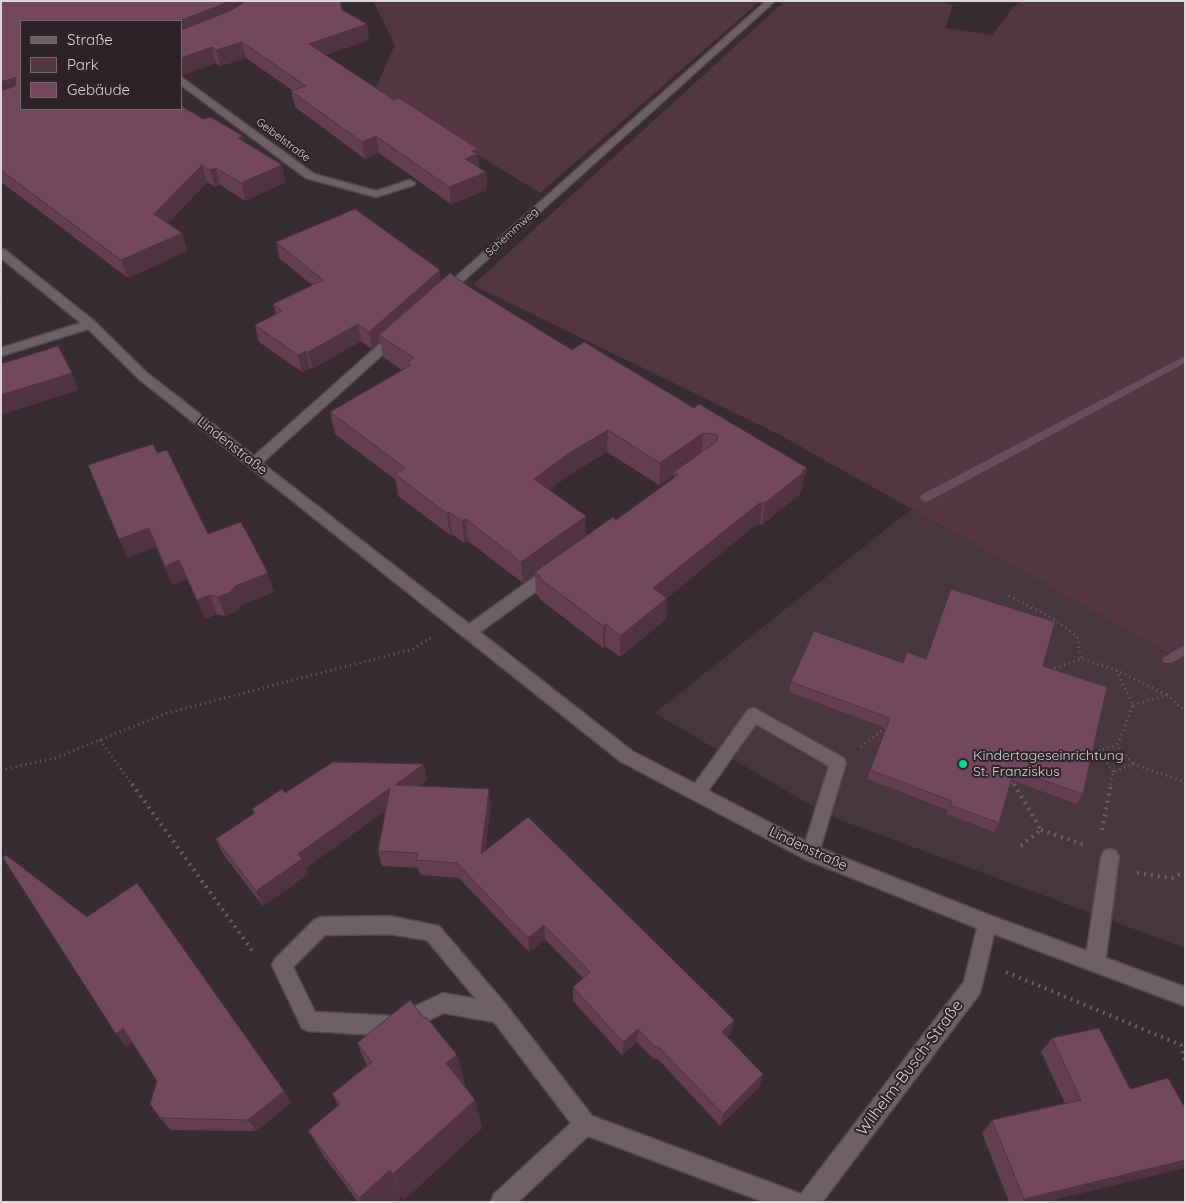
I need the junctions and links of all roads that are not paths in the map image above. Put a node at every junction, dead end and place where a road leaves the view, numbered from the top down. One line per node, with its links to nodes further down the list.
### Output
1 (771, 1): 5 (street, Schemmweg)
2 (182, 81): 3 (street, Geibelstraße)
3 (410, 183)
4 (1, 252): 6 (street, Lindenstraße)
5 (438, 298)
6 (90, 324): 8 (street); 9 (street, Lindenstraße)
7 (402, 331): 9 (street)
8 (1, 352)
9 (254, 463): 11 (street, Lindenstraße)
10 (564, 564): 11 (street)
11 (462, 628): 12 (street, Lindenstraße)
12 (697, 793): 13 (street, Lindenstraße); 13 (street)
13 (811, 853): 15 (street, Lindenstraße)
14 (1110, 857): 16 (street)
15 (987, 923): 16 (street, Lindenstraße); 22 (street, Wilhelm-Busch-Straße)
16 (1095, 964): 17 (street, Lindenstraße)
17 (1185, 997)
18 (500, 1013): 18 (street); 19 (street)
19 (585, 1124): 20 (street); 21 (street)
20 (502, 1202)
21 (794, 1202)
22 (808, 1202)

